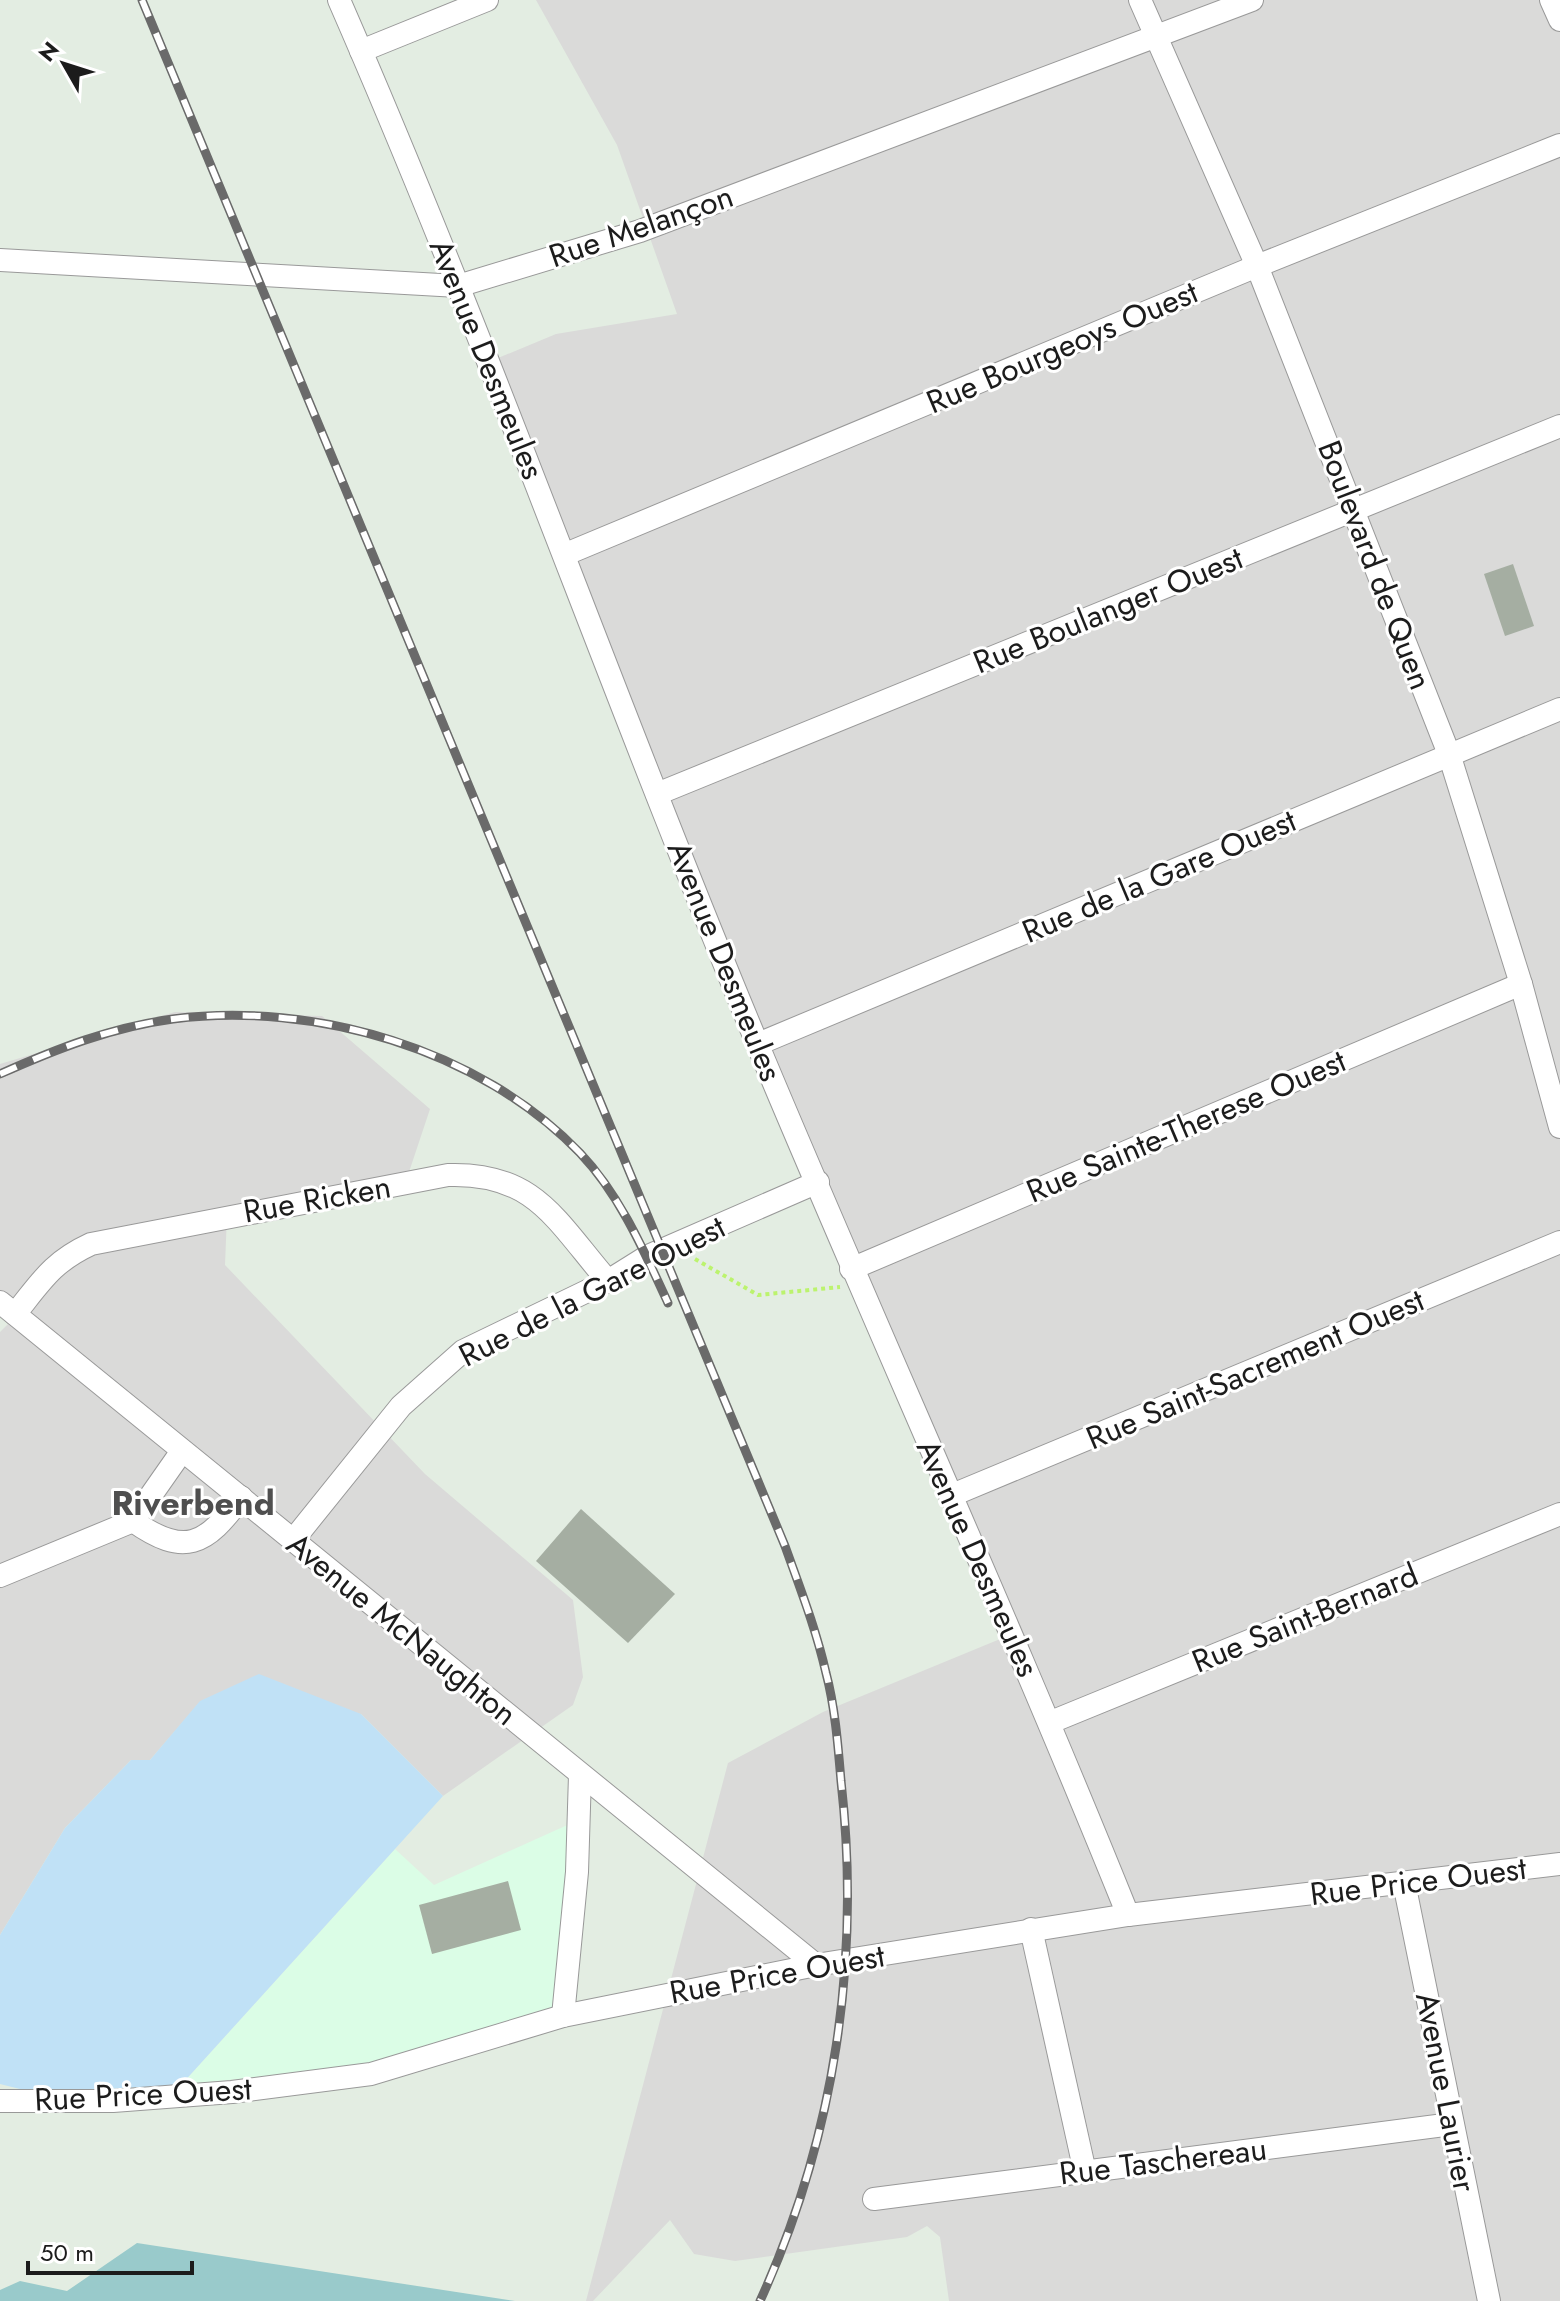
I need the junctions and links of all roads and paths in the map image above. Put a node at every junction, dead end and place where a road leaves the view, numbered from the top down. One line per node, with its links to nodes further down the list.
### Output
1 (339, 0): 7 (street, Avenue Desmeules)
2 (487, 0): 7 (street)
3 (1252, 0): 5 (street, Rue Melançon)
4 (1551, 0): 6 (street)
5 (1147, 14): 10 (street, Boulevard de Quen); 11 (street, Rue Melançon)
6 (1560, 20)
7 (361, 51): 11 (street, Avenue Desmeules)
8 (1560, 145): 10 (street, Rue Bourgeoys Ouest)
9 (0, 260): 11 (street, Rue Melançon)
10 (1257, 266): 13 (street, Boulevard de Quen); 14 (street, Rue Bourgeoys Ouest)
11 (458, 286): 14 (street, Avenue Desmeules)
12 (1560, 426): 13 (street, Rue Boulanger Ouest)
13 (1355, 510): 16 (street, Boulevard de Quen); 17 (street, Rue Boulanger Ouest)
14 (566, 554): 17 (street, Avenue Desmeules)
15 (1560, 709): 16 (street, Rue de la Gare Ouest)
16 (1449, 754): 18 (street, Boulevard de Quen); 19 (street, Rue de la Gare Ouest)
17 (657, 794): 19 (street, Avenue Desmeules)
18 (1521, 984): 20 (street, Boulevard de Quen); 24 (street, Rue Sainte-Therese Ouest)
19 (758, 1044): 21 (street, Avenue Desmeules)
20 (1560, 1127)
21 (818, 1182): 23 (street, Rue de la Gare Ouest); 24 (street, Avenue Desmeules)
22 (1560, 1242): 28 (street, Rue Saint-Sacrement Ouest)
23 (671, 1246): 24 (path); 25 (street, Rue de la Gare Ouest)
24 (855, 1277): 28 (street, Avenue Desmeules)
25 (608, 1281): 26 (street, Rue Ricken); 32 (street, Rue de la Gare Ouest)
26 (7, 1308): 27 (street, Avenue McNaughton)
27 (182, 1451): 29 (street, Avenue McNaughton); 31 (street)
28 (950, 1496): 34 (street, Avenue Desmeules)
29 (241, 1497): 31 (street); 32 (street, Avenue McNaughton)
30 (1560, 1514): 34 (street, Rue Saint-Bernard)
31 (133, 1521): 33 (street)
32 (294, 1539): 35 (street, Avenue McNaughton)
33 (0, 1576)
34 (1051, 1722): 38 (street, Avenue Desmeules)
35 (580, 1775): 40 (street, Avenue McNaughton); 41 (street)
36 (1560, 1864): 37 (street, Rue Price Ouest)
37 (1404, 1883): 38 (street, Rue Price Ouest); 43 (street, Avenue Laurier)
38 (1128, 1915): 39 (street, Rue Price Ouest)
39 (1031, 1929): 40 (street, Rue Price Ouest); 44 (street)
40 (816, 1965): 41 (street, Rue Price Ouest)
41 (563, 2016): 42 (street, Rue Price Ouest)
42 (0, 2101)
43 (1452, 2124): 44 (street, Rue Taschereau); 46 (street, Avenue Laurier)
44 (1085, 2172): 45 (street, Rue Taschereau)
45 (874, 2199)
46 (1489, 2301)

